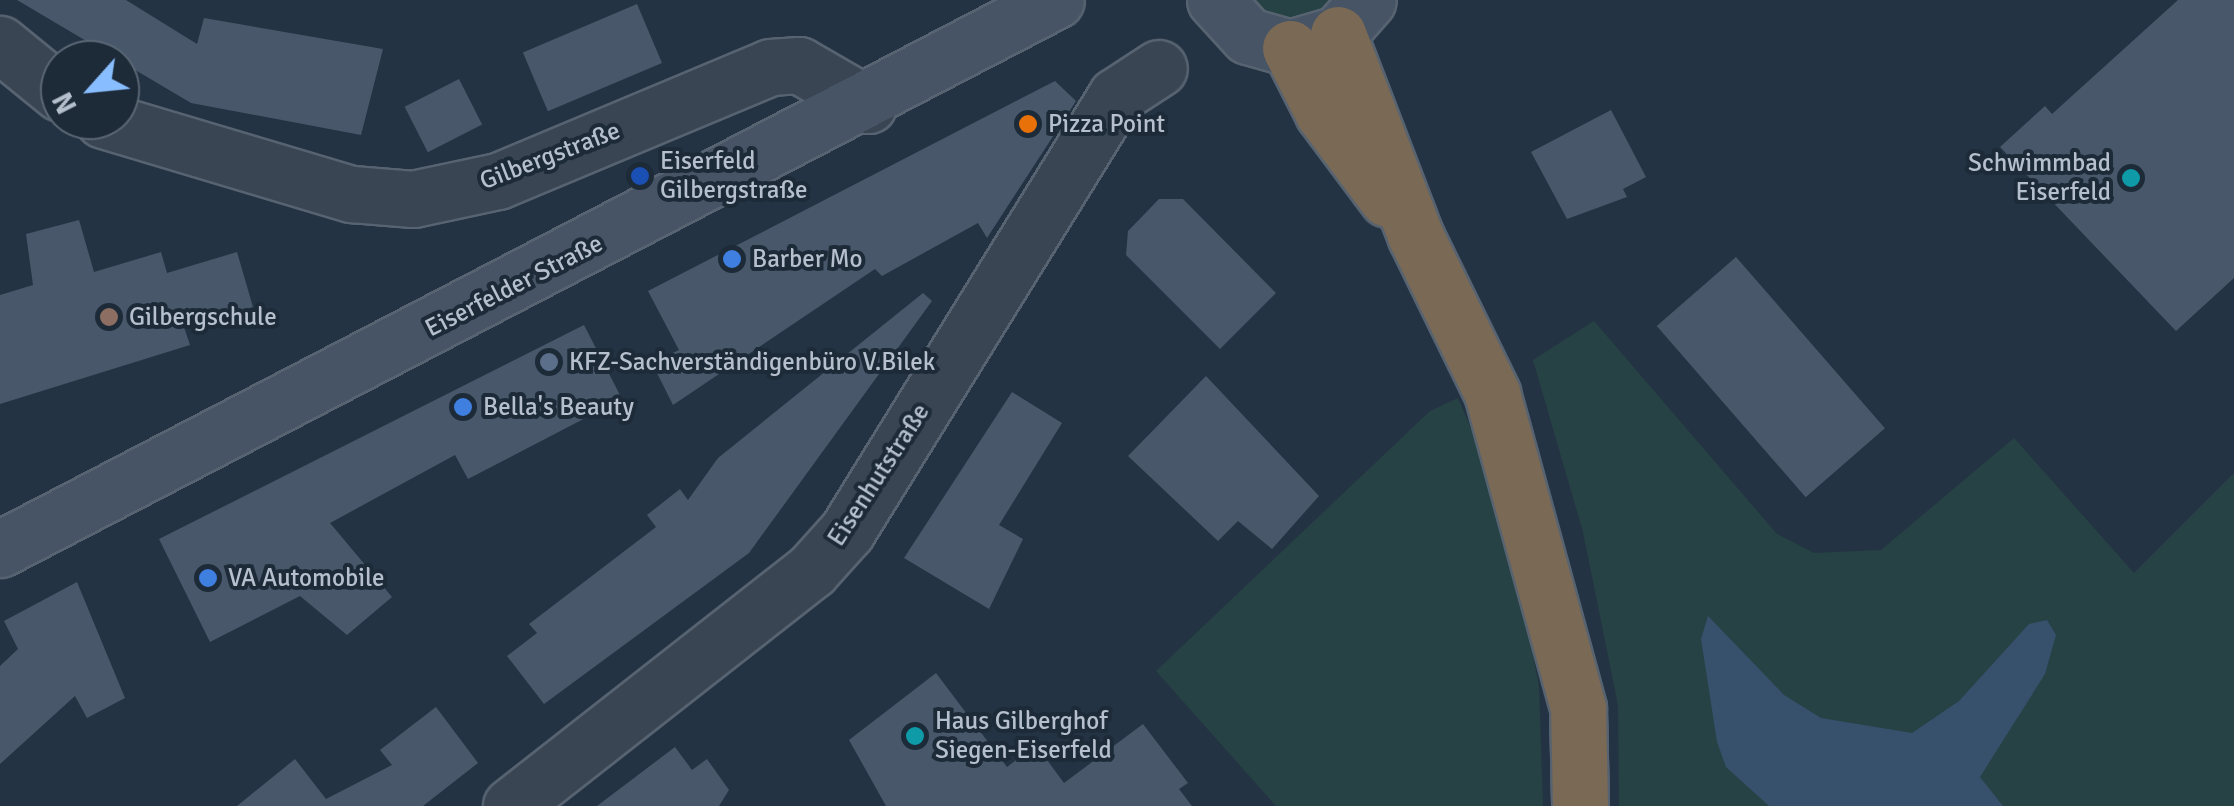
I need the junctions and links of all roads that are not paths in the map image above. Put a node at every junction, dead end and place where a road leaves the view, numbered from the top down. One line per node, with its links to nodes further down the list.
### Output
1 (1093, 0): 3 (main road, Eiserfelder Straße)
2 (1201, 2): 4 (main road)
3 (1041, 9): 8 (main road, Eiserfelder Straße)
4 (1332, 28): 12 (highway)
5 (0, 44): 7 (street)
6 (1158, 68): 11 (street, Eisenhutstraße)
7 (40, 77)
8 (868, 105): 9 (street, Gilbergstraße); 10 (main road, Eiserfelder Straße)
9 (140, 131)
10 (0, 549)
11 (512, 806)
12 (1580, 806)

